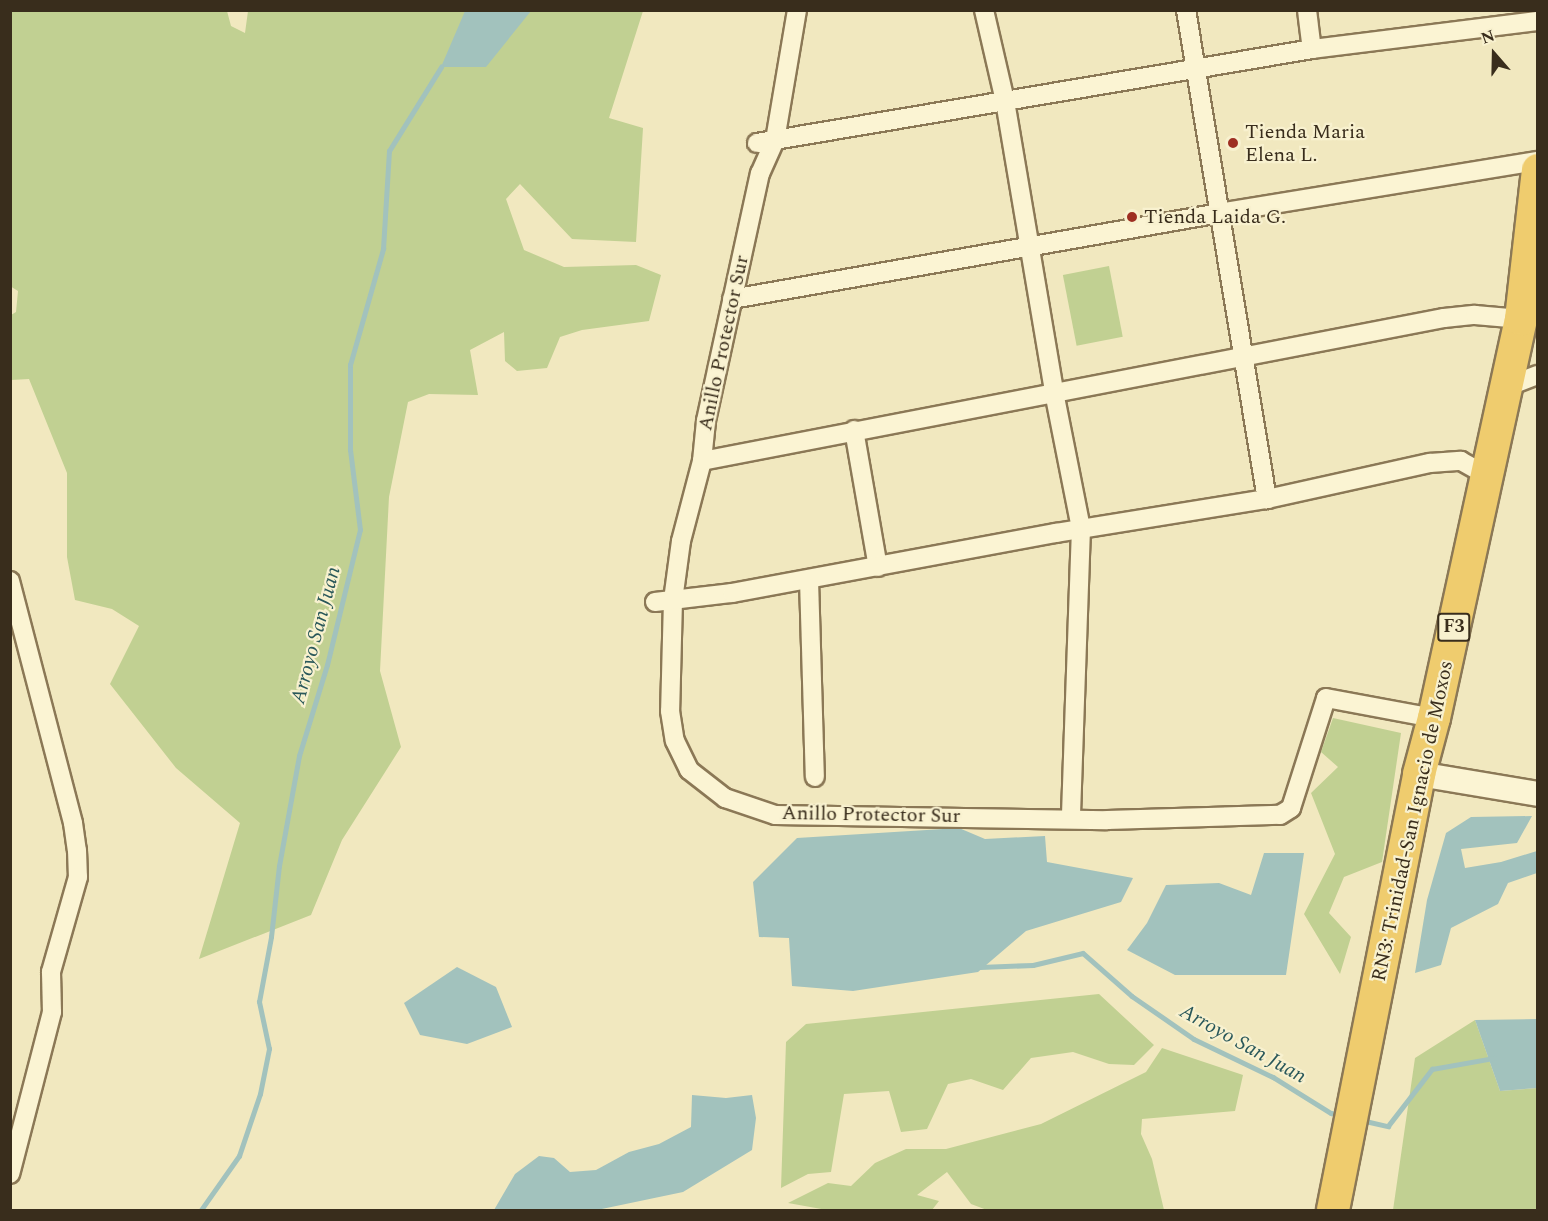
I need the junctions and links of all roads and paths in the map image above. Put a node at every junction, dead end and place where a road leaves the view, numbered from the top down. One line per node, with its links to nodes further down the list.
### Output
1 (797, 10): 9 (street, Anillo Protector Sur)
2 (984, 10): 8 (street)
3 (1186, 10): 7 (street)
4 (1307, 10): 6 (street)
5 (1538, 21): 6 (street)
6 (1312, 49): 7 (street)
7 (1197, 68): 8 (street); 12 (street)
8 (1005, 101): 9 (street); 13 (street)
9 (766, 142): 14 (street, Anillo Protector Sur)
10 (1538, 161): 12 (street)
11 (1538, 170): 15 (highway, RN3: Trinidad-San Ignacio de Moxos / F3)
12 (1219, 213): 13 (street); 16 (street)
13 (1031, 247): 14 (street); 19 (street)
14 (732, 300): 21 (street, Anillo Protector Sur)
15 (1521, 319): 16 (street); 18 (highway, RN3: Trinidad-San Ignacio de Moxos / F3)
16 (1243, 357): 19 (street); 23 (street)
17 (1538, 375): 18 (street)
18 (1506, 387): 22 (highway, RN3: Trinidad-San Ignacio de Moxos / F3)
19 (1054, 392): 20 (street); 24 (street)
20 (854, 430): 21 (street); 25 (street)
21 (702, 461): 28 (street, Anillo Protector Sur)
22 (1488, 476): 23 (street); 29 (highway, RN3: Trinidad-San Ignacio de Moxos / F3)
23 (1267, 499): 24 (street)
24 (1081, 528): 25 (street); 33 (street)
25 (879, 567): 26 (street)
26 (809, 580): 28 (street); 31 (street)
27 (10, 581): 34 (street)
28 (664, 601): 33 (street, Anillo Protector Sur)
29 (1434, 718): 30 (highway, RN3: Trinidad-San Ignacio de Moxos / F3); 33 (street, Anillo Protector Sur)
30 (1419, 774): 32 (street); 35 (highway, RN3: Trinidad-San Ignacio de Moxos / F3)
31 (815, 777)
32 (1538, 794)
33 (1071, 819)
34 (10, 1174)
35 (1333, 1210)

